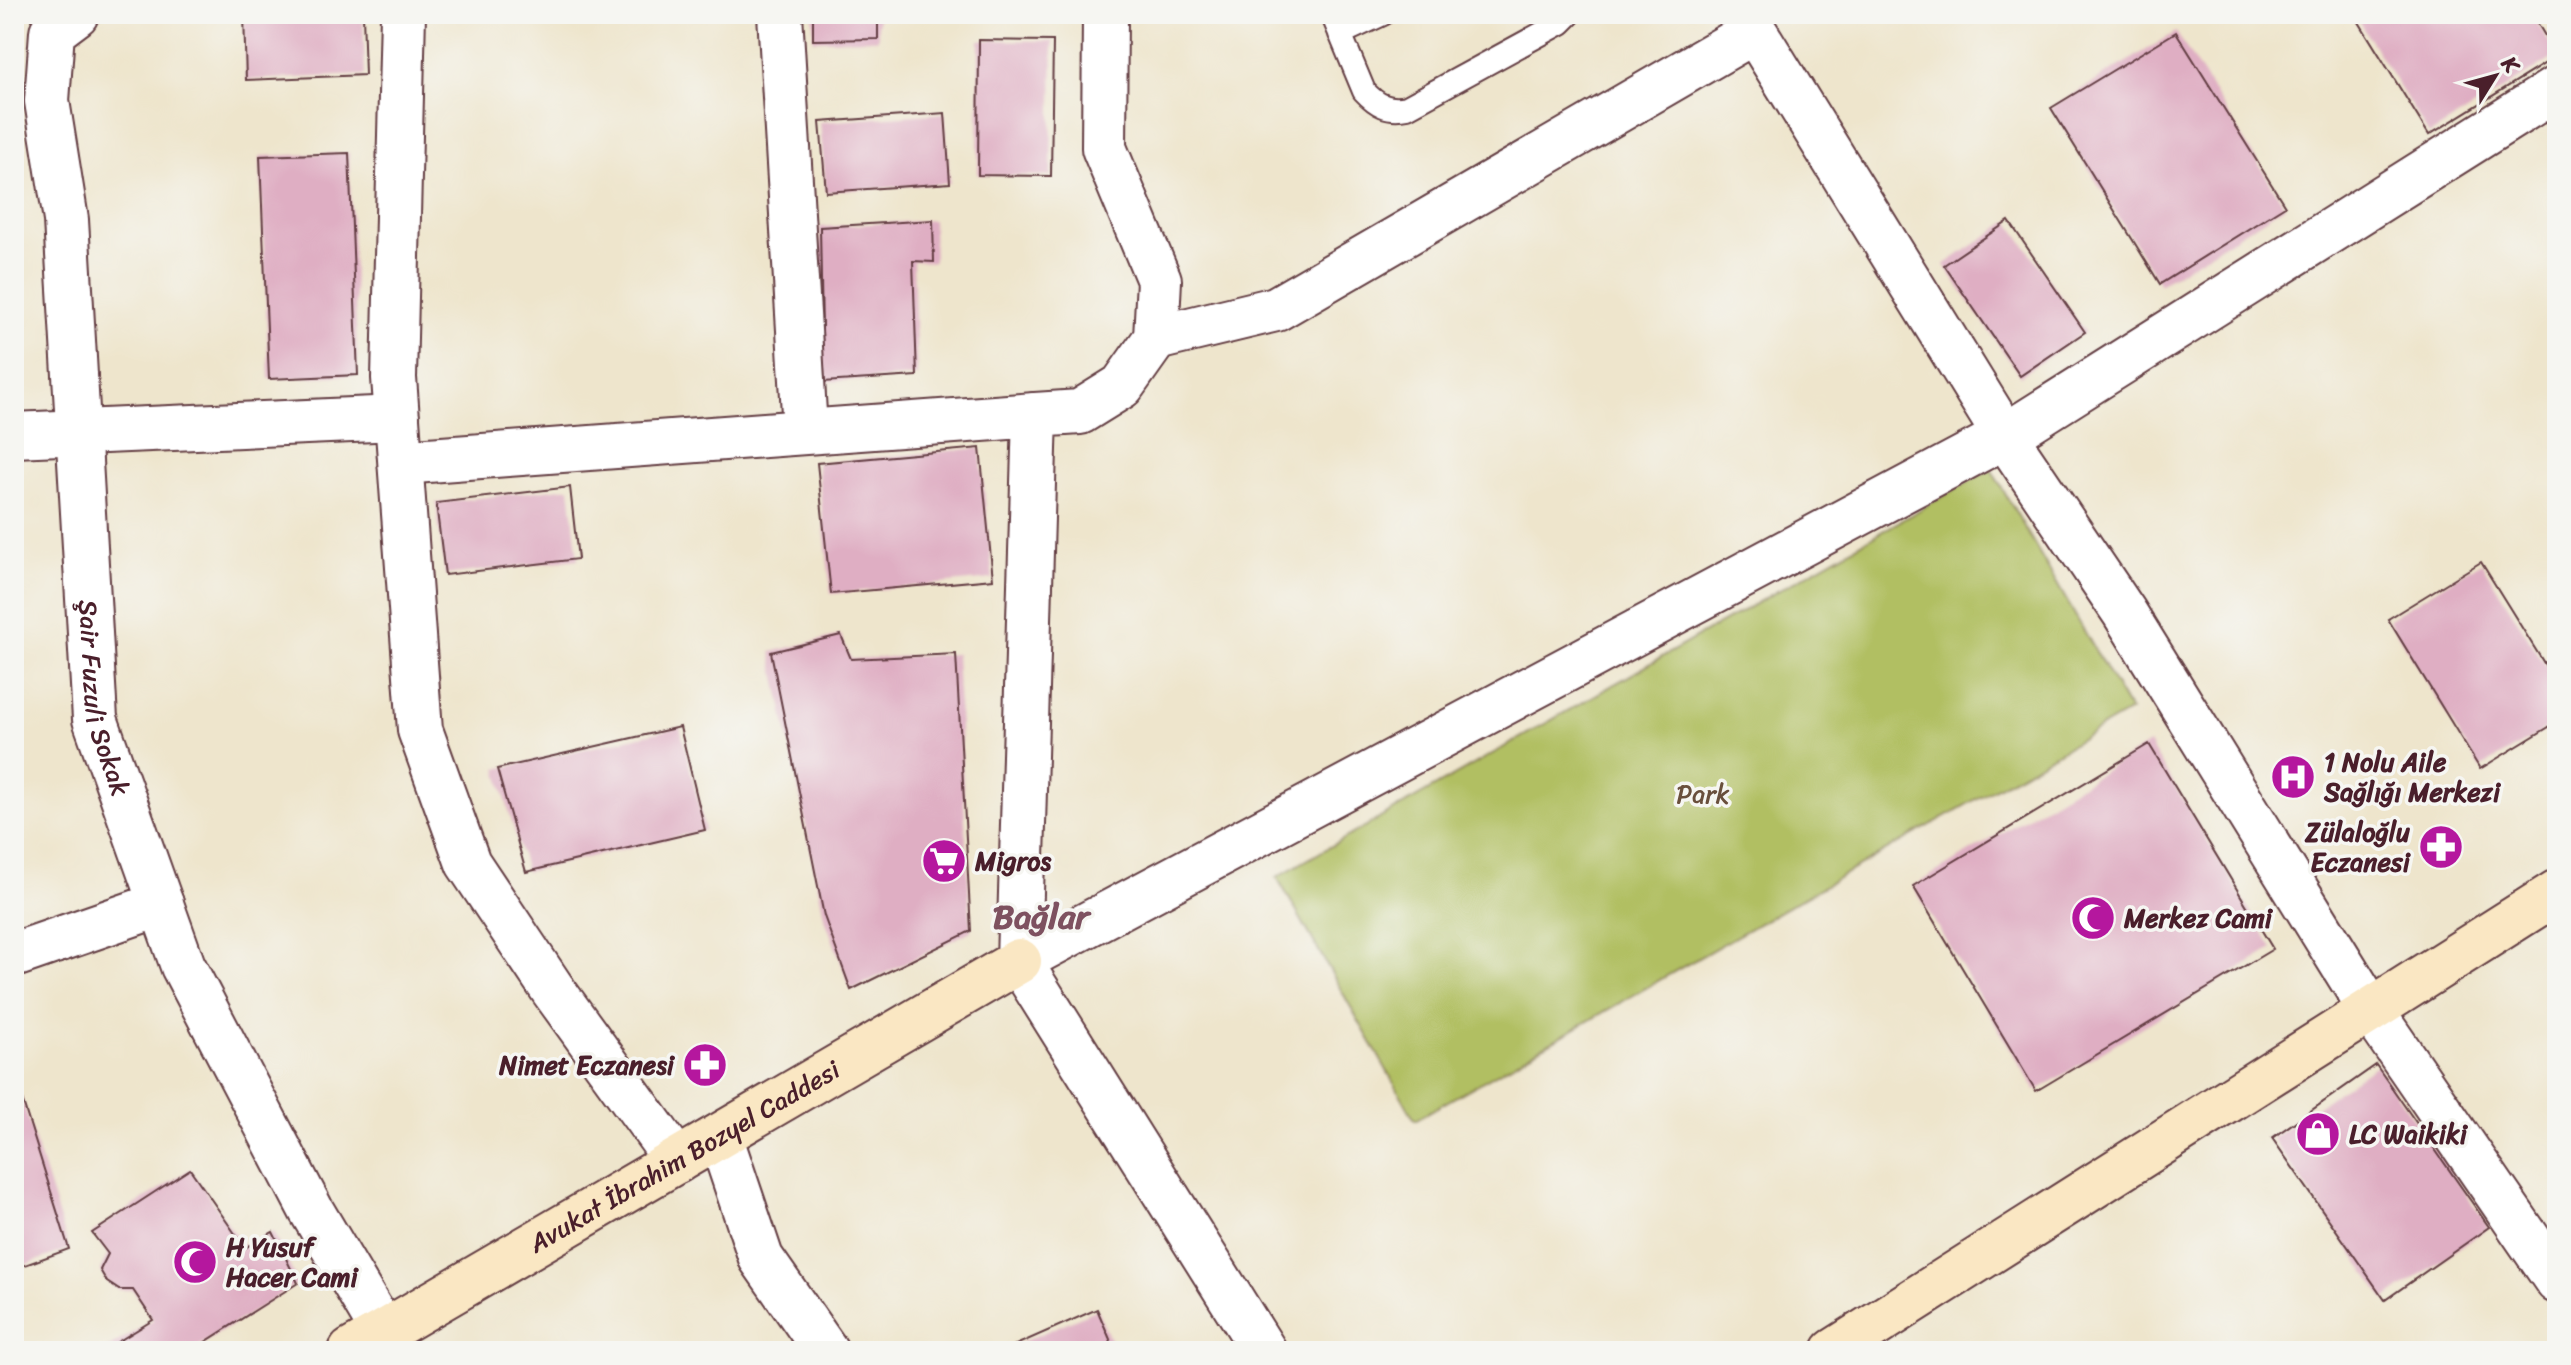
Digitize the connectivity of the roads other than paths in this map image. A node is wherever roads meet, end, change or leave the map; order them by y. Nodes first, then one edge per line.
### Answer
1 (76, 14) edge
2 (403, 14) edge
3 (780, 14) edge
4 (1105, 14) edge
5 (1383, 14) edge
6 (1570, 14) edge
7 (1749, 23) edge
8 (1336, 24) edge
9 (2557, 88) edge
10 (1156, 338) junction
11 (1035, 415) junction
12 (397, 418) junction
13 (805, 430) junction
14 (79, 433) junction
15 (14, 435) edge
16 (2005, 436) junction
17 (401, 462) junction
18 (2557, 892) edge
19 (161, 904) junction
20 (14, 955) edge
21 (1019, 961) junction
22 (2370, 1009) junction
23 (720, 1136) junction
24 (677, 1161) junction
25 (2557, 1281) edge
26 (377, 1345) edge
27 (826, 1351) edge
28 (1264, 1351) edge
29 (1834, 1351) edge

1 - 14 street, Şair Fuzuli Sokak
2 - 12 street
3 - 13 street
4 - 10 street
5 - 8 lane
6 - 8 lane
7 - 10 street
7 - 16 street
9 - 16 street
10 - 11 street
11 - 13 street
11 - 21 street
12 - 14 street
12 - 17 street
13 - 17 street
14 - 15 street
14 - 19 street, Şair Fuzuli Sokak
16 - 21 street
16 - 22 street
17 - 24 street
18 - 22 street
19 - 20 street
19 - 26 street, Şair Fuzuli Sokak
21 - 23 street, Avukat İbrahim Bozyel Caddesi
21 - 28 street
22 - 25 street
22 - 29 street
23 - 24 street, Avukat İbrahim Bozyel Caddesi
23 - 27 street
24 - 26 street, Avukat İbrahim Bozyel Caddesi

